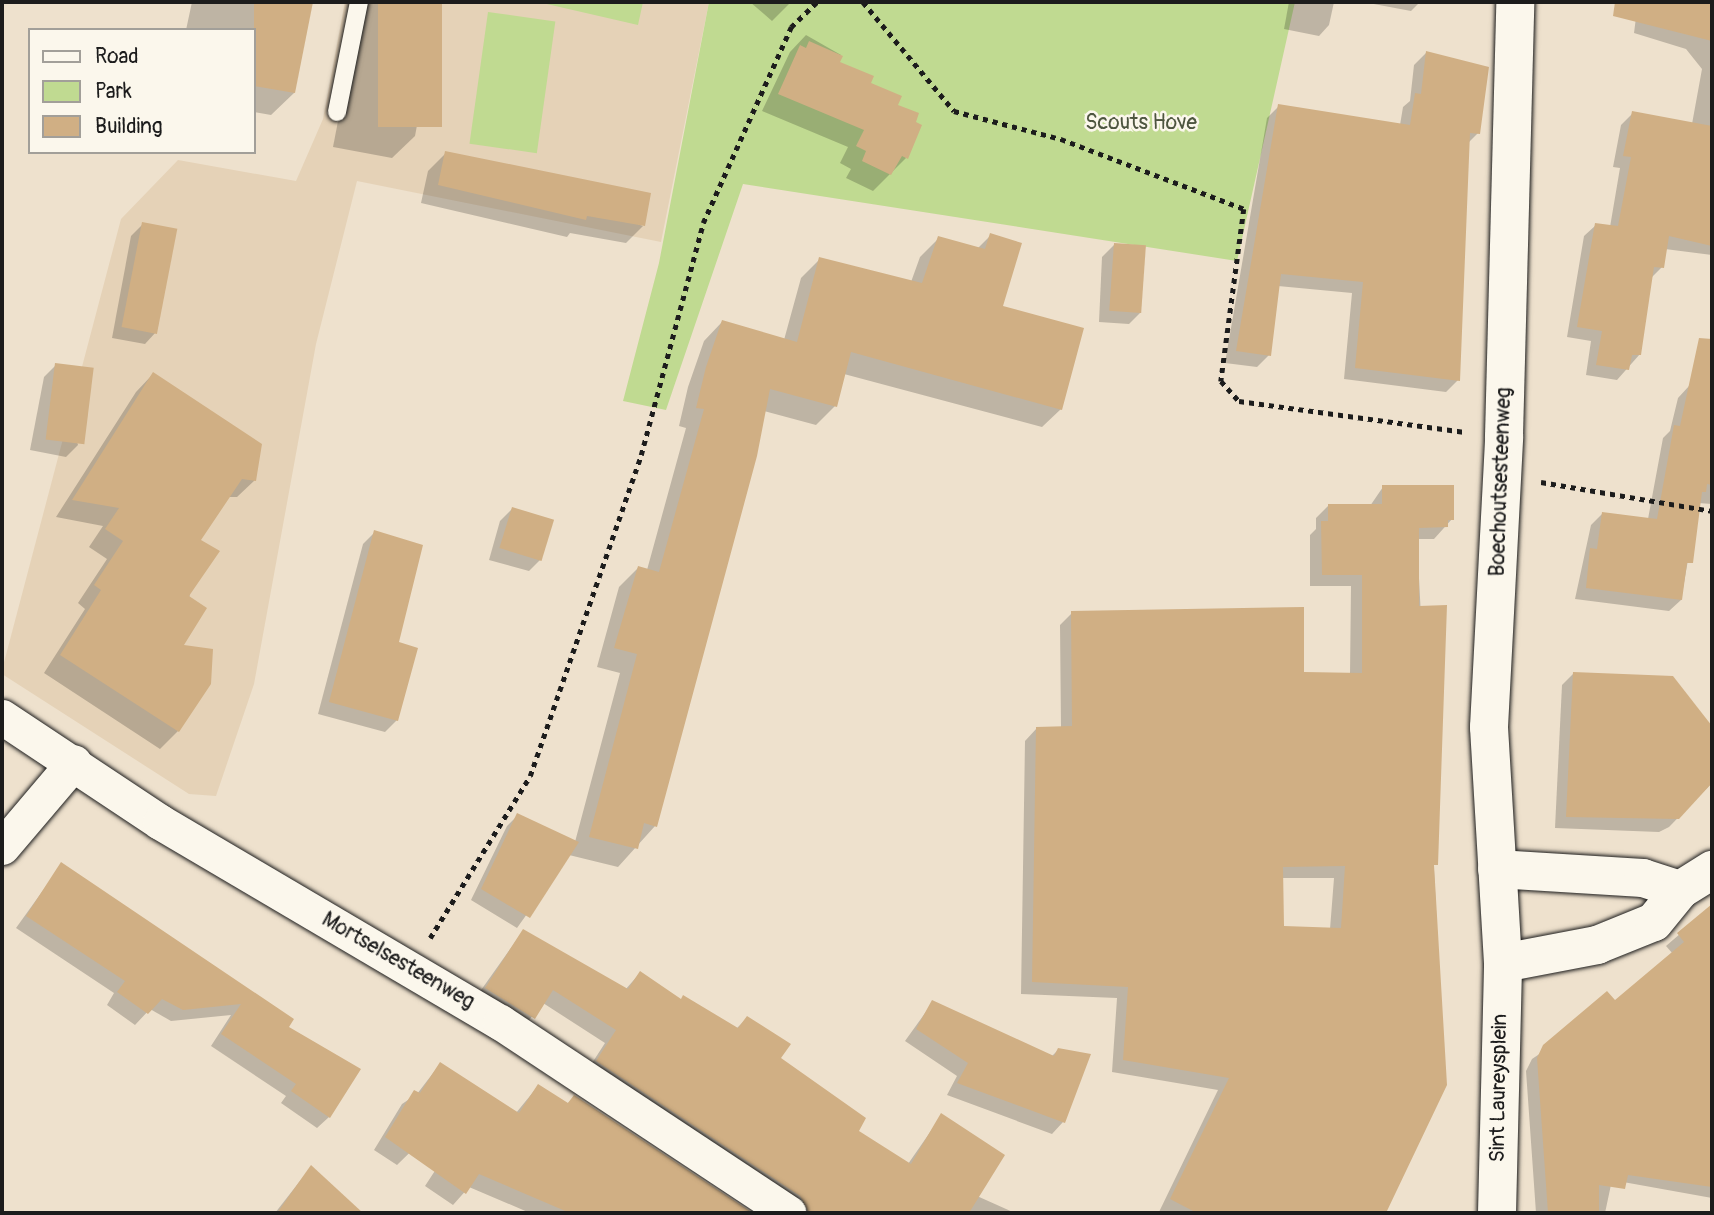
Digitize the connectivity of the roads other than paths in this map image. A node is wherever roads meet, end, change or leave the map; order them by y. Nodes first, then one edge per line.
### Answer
1 (359, 2) edge
2 (1516, 2) edge
3 (337, 113) dead end
4 (2, 717) edge
5 (74, 762) junction
6 (2, 847) edge
7 (1497, 869) junction
8 (1712, 870) edge
9 (1680, 890) junction
10 (1503, 962) junction
11 (789, 1213) edge
12 (1497, 1213) edge

1 - 3 lane
2 - 7 street, Boechoutsesteenweg
4 - 5 street, Mortselsesteenweg
5 - 6 street
5 - 11 street, Mortselsesteenweg
7 - 9 street
7 - 10 street, Boechoutsesteenweg
8 - 9 street
9 - 10 street
10 - 12 street, Sint Laureysplein

